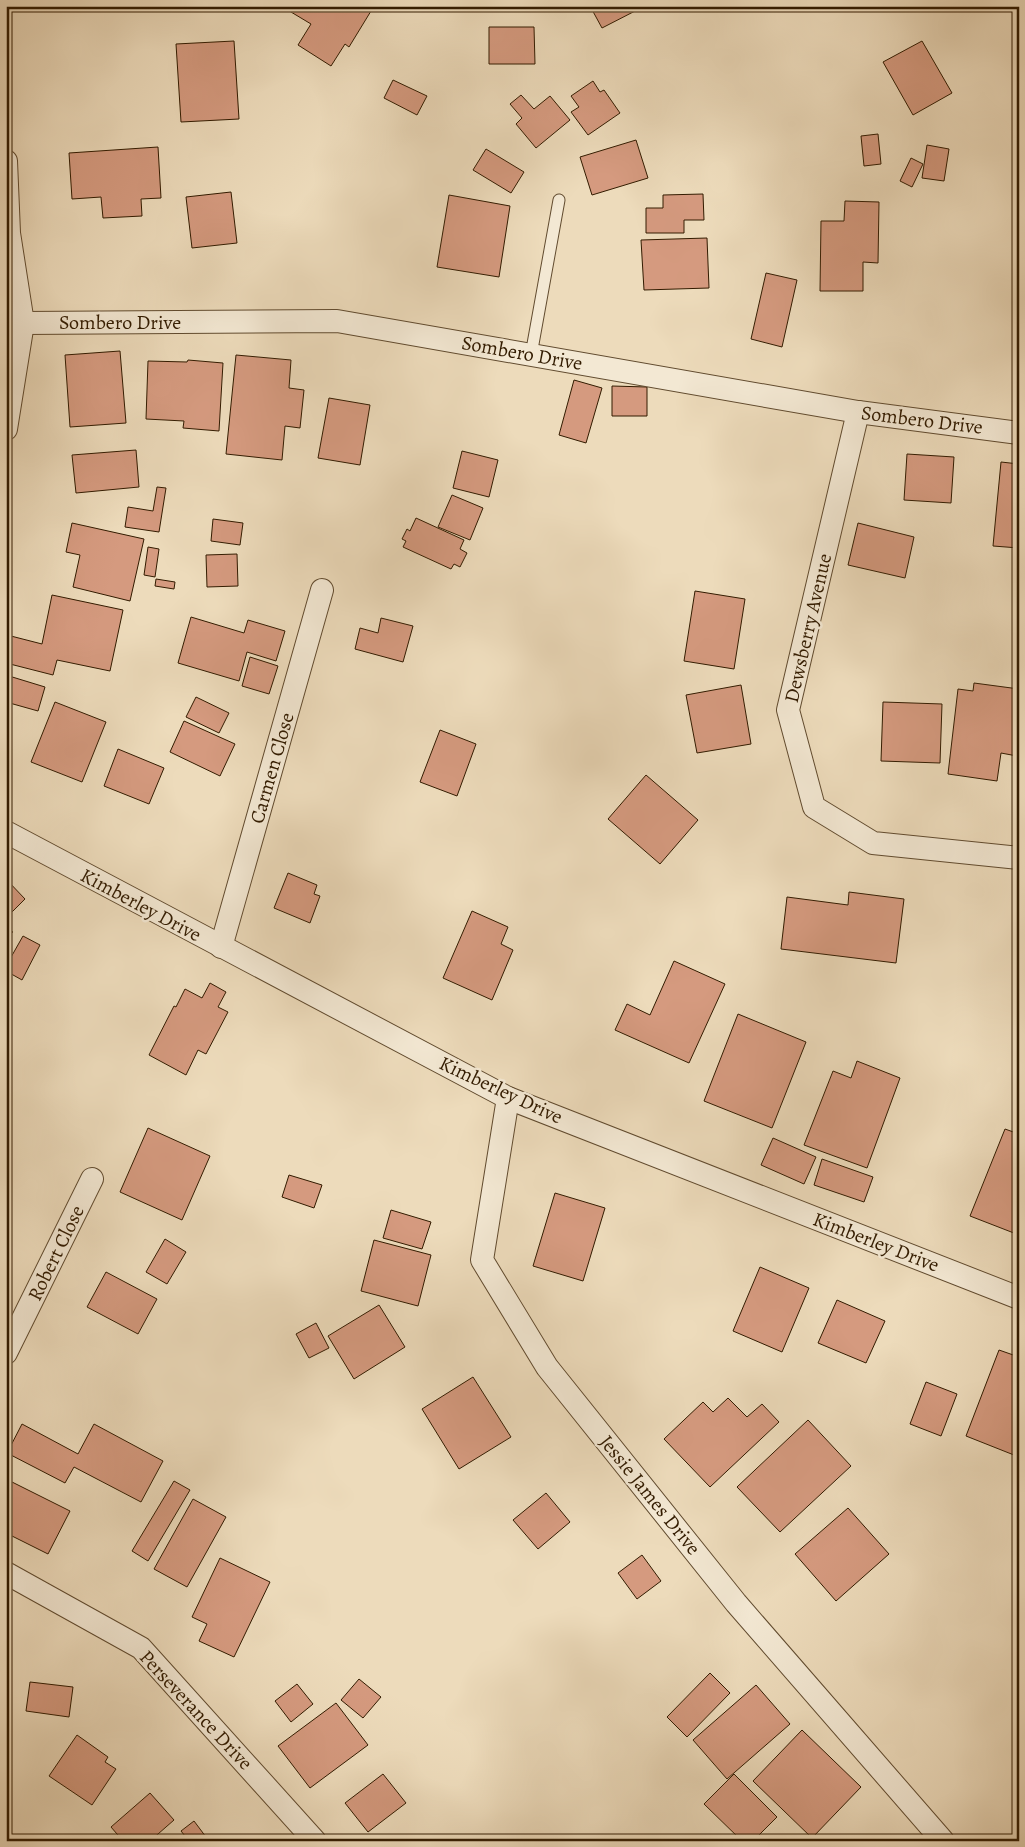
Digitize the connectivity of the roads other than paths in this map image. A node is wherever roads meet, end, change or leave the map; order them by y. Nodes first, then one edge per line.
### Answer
1 (6, 161) edge
2 (558, 200) dead end
3 (7, 233) edge
4 (23, 323) junction
5 (530, 355) junction
6 (858, 412) junction
7 (6, 430) edge
8 (1019, 433) edge
9 (322, 590) dead end
10 (6, 832) edge
11 (1019, 858) edge
12 (221, 947) junction
13 (508, 1098) junction
14 (92, 1179) dead end
15 (1019, 1298) edge
16 (6, 1354) edge
17 (6, 1573) edge
18 (315, 1841) edge
19 (943, 1841) edge

1 - 3 street
2 - 5 lane
3 - 4 street
4 - 5 street, Sombero Drive
4 - 7 street
5 - 6 street, Sombero Drive
6 - 8 street, Sombero Drive
6 - 11 street, Dewsberry Avenue
9 - 12 street, Carmen Close
10 - 12 street, Kimberley Drive
12 - 13 street, Kimberley Drive
13 - 15 street, Kimberley Drive
13 - 19 street, Jessie James Drive
14 - 16 street, Robert Close
17 - 18 street, Perseverance Drive

